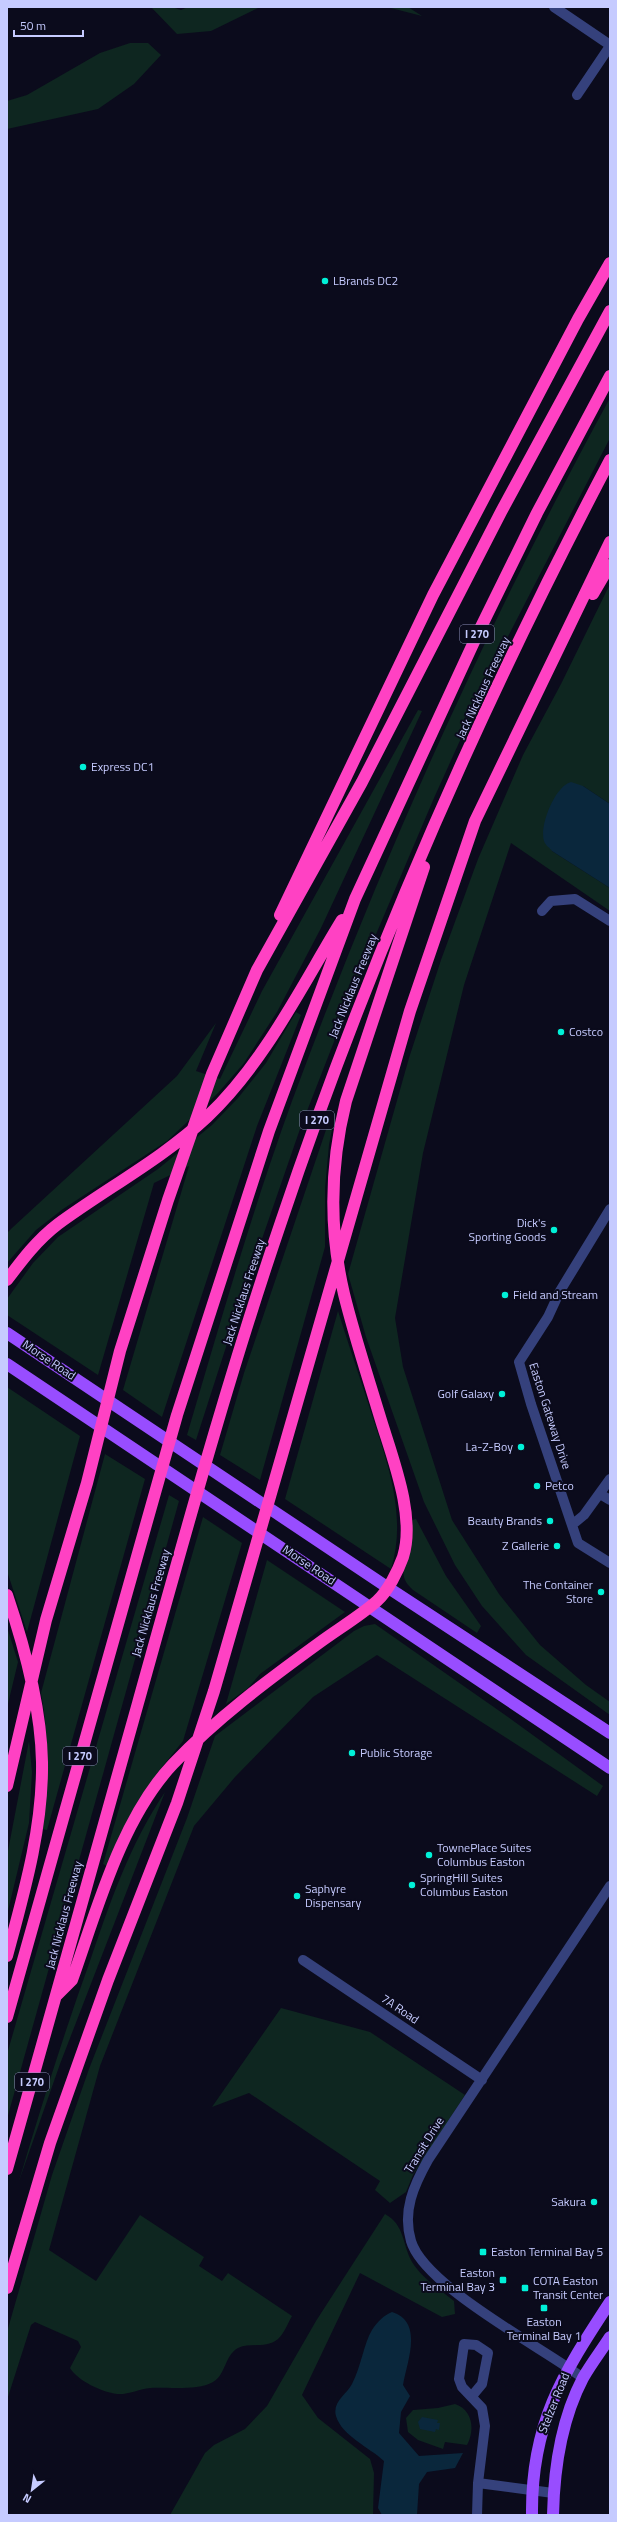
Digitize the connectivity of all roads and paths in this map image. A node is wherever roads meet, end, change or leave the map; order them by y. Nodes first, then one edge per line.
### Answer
1 (554, 7) edge
2 (568, 11) edge
3 (610, 45) edge
4 (578, 95) dead end
5 (610, 263) edge
6 (610, 311) edge
7 (610, 376) edge
8 (610, 460) edge
9 (610, 542) edge
10 (610, 565) edge
11 (552, 662) junction
12 (442, 809) junction
13 (355, 899) junction
14 (542, 911) dead end
15 (610, 921) edge
16 (257, 970) junction
17 (610, 1209) edge
18 (7, 1280) edge
19 (7, 1333) edge
20 (7, 1364) edge
21 (610, 1479) edge
22 (600, 1494) junction
23 (610, 1500) edge
24 (573, 1524) junction
25 (610, 1562) edge
26 (387, 1587) junction
27 (7, 1595) edge
28 (370, 1606) junction
29 (610, 1733) edge
30 (610, 1768) edge
31 (7, 1786) edge
32 (610, 1886) edge
33 (7, 1956) edge
34 (303, 1960) dead end
35 (56, 1995) junction
36 (7, 2017) edge
37 (482, 2080) junction
38 (7, 2169) edge
39 (7, 2288) edge
40 (610, 2302) edge
41 (610, 2337) edge
42 (568, 2367) junction
43 (583, 2378) junction
44 (472, 2396) junction
45 (478, 2483) junction
46 (532, 2491) junction
47 (554, 2493) junction
48 (477, 2515) edge
49 (532, 2515) edge
50 (553, 2515) edge

1 - 2 street
2 - 3 street
3 - 4 street
5 - 16 highway
6 - 16 highway
7 - 13 highway, I 270
8 - 12 highway, Jack Nicklaus Freeway / I 270
9 - 11 highway
10 - 11 highway
11 - 39 highway
12 - 26 highway
12 - 35 highway, Jack Nicklaus Freeway / I 270
13 - 18 highway
13 - 36 highway, I 270
14 - 15 street
16 - 31 highway
17 - 24 street, Easton Gateway Drive
19 - 26 main road, Morse Road
20 - 28 main road, Morse Road
21 - 22 street
22 - 23 street
22 - 24 street
24 - 25 street, Easton Gateway Drive
26 - 28 highway
26 - 29 main road, Morse Road
27 - 33 highway
28 - 30 main road, Morse Road
28 - 35 highway
32 - 37 street, Transit Drive
34 - 37 street, 7A Road
35 - 38 highway, Jack Nicklaus Freeway / I 270
37 - 42 street, Transit Drive
40 - 42 main road, Stelzer Road
41 - 43 main road, Stelzer Road
42 - 43 street, Transit Drive
42 - 46 main road, Stelzer Road
43 - 47 main road, Stelzer Road
44 - 44 street
44 - 45 street
45 - 46 street
45 - 48 street
46 - 47 street
46 - 49 main road, Stelzer Road
47 - 50 main road, Stelzer Road

